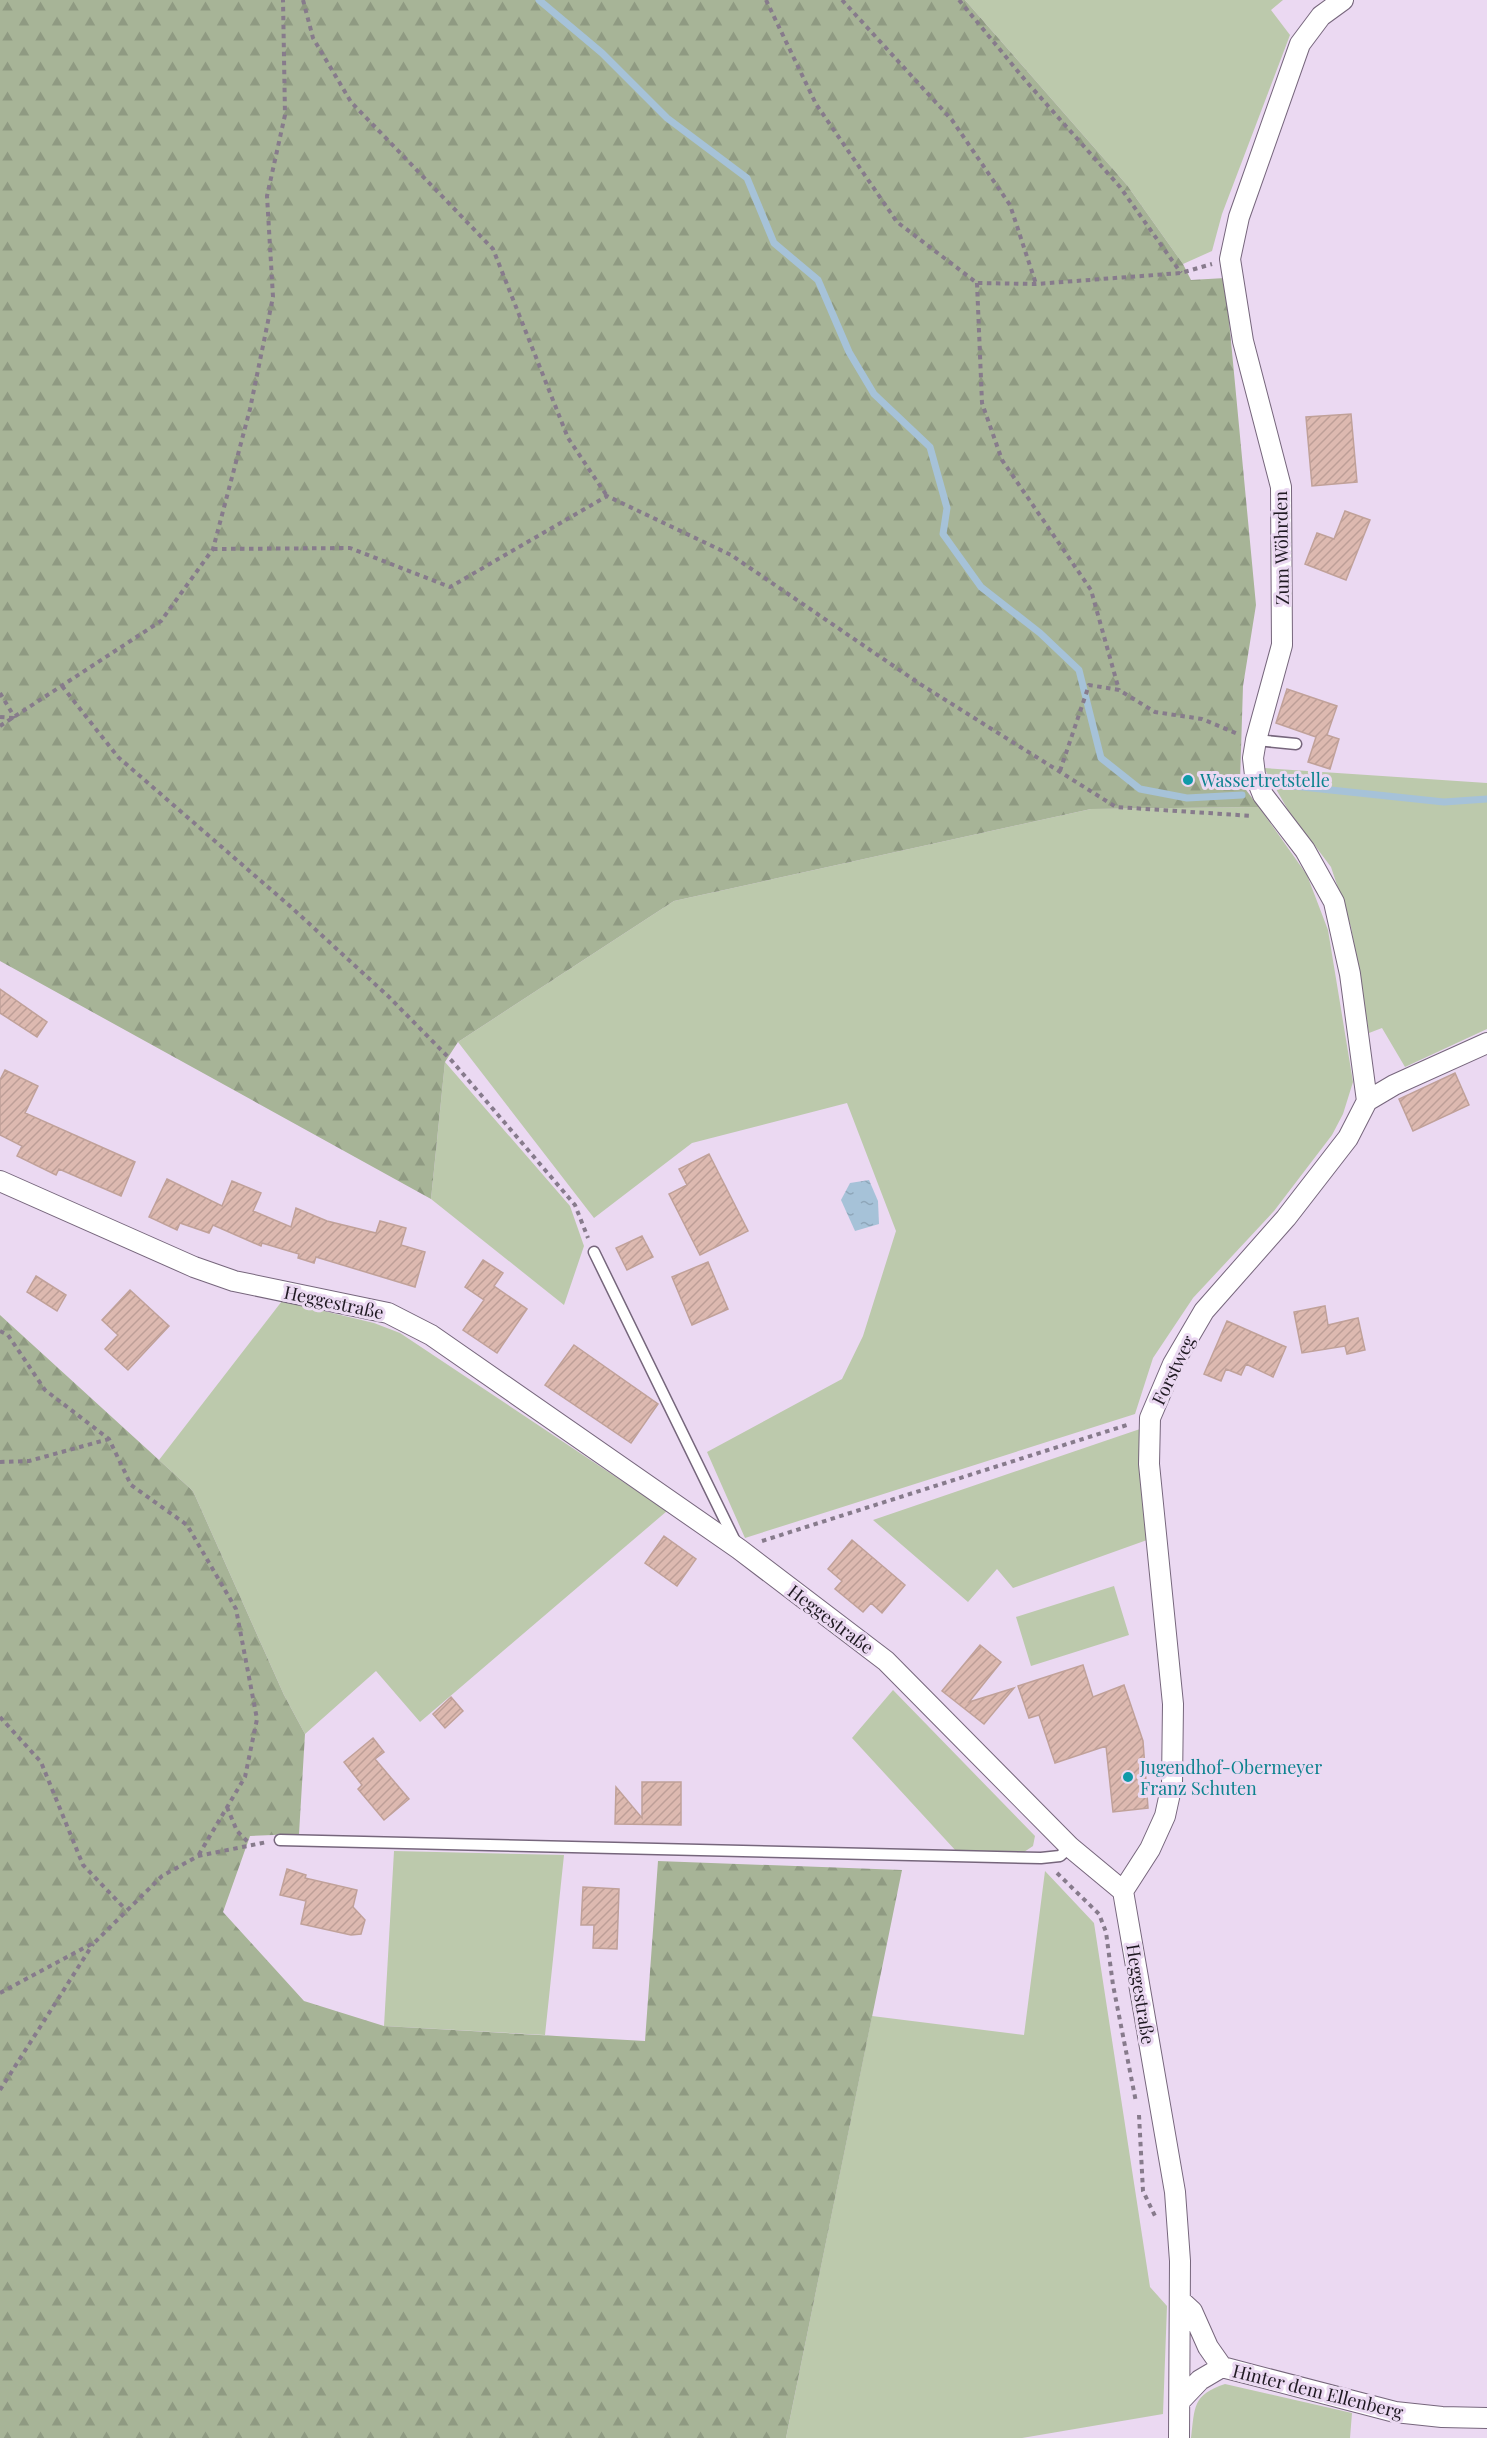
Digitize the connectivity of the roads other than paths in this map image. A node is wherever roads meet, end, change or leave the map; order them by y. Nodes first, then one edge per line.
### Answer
1 (1343, 0) edge
2 (1256, 740) junction
3 (1296, 744) dead end
4 (1487, 1043) edge
5 (1367, 1101) junction
6 (0, 1181) edge
7 (594, 1252) road end
8 (739, 1549) junction
9 (280, 1840) road end
10 (1070, 1847) junction
11 (1123, 1891) junction
12 (1180, 2300) junction
13 (1222, 2367) junction
14 (1180, 2401) junction
15 (1487, 2418) edge
16 (1179, 2438) edge

1 - 2 street, Zum Wöhrden
2 - 3 lane
2 - 5 street, Zum Wöhrden
4 - 5 street
5 - 11 street, Forstweg
6 - 8 street, Heggestraße
7 - 8 lane
8 - 10 street, Heggestraße
9 - 10 lane
10 - 11 street, Heggestraße
11 - 12 street, Heggestraße
12 - 13 street, Hinter dem Ellenberg
12 - 14 street, Heggestraße
13 - 14 street, Hinter dem Ellenberg
13 - 15 street, Hinter dem Ellenberg
14 - 16 street, Heggestraße

